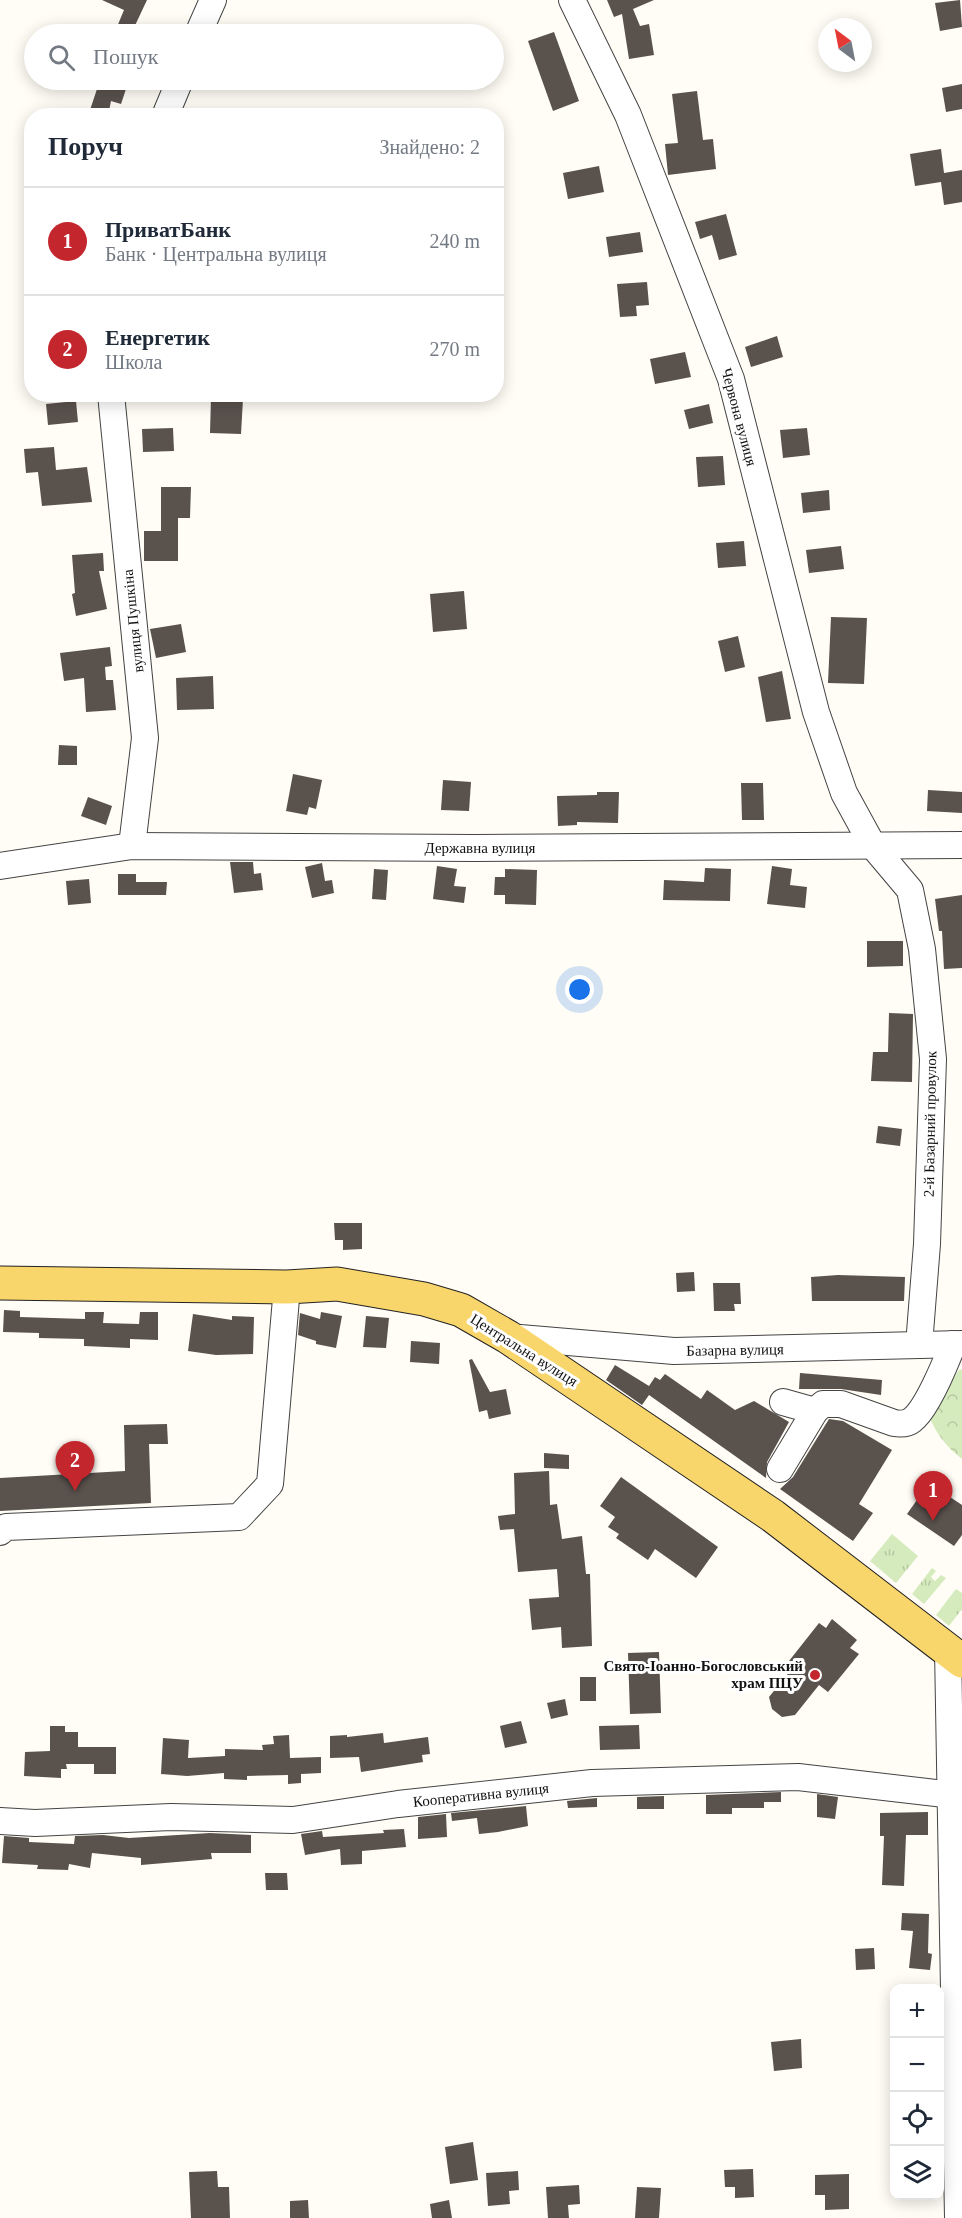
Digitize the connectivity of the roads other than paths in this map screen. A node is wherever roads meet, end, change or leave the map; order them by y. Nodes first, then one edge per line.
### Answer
1 (213, 0) edge
2 (572, 0) edge
3 (202, 24) edge
4 (176, 90) edge
5 (168, 108) edge
6 (112, 402) edge
7 (962, 845) edge
8 (132, 846) junction
9 (873, 846) junction
10 (0, 866) edge
11 (0, 1283) edge
12 (287, 1287) junction
13 (508, 1337) junction
14 (957, 1344) edge
15 (920, 1345) junction
16 (783, 1402) dead end
17 (815, 1411) junction
18 (780, 1469) dead end
19 (0, 1532) edge
20 (955, 1655) edge
21 (956, 1796) edge
22 (0, 1821) edge
23 (958, 2218) edge

1 - 3 street
2 - 9 street, Червона вулиця
4 - 5 street
6 - 8 street, вулиця Пушкіна
7 - 9 street, Державна вулиця
8 - 9 street, Державна вулиця
8 - 10 street, Державна вулиця
9 - 15 street, 2-й Базарний провулок
11 - 12 main road, Центральна вулиця
12 - 13 main road, Центральна вулиця
12 - 19 street
13 - 15 street, Базарна вулиця
13 - 20 main road, Центральна вулиця
14 - 15 street, Базарна вулиця
14 - 17 street
16 - 17 street
17 - 18 street
20 - 21 street
21 - 22 street, Кооперативна вулиця
21 - 23 street

